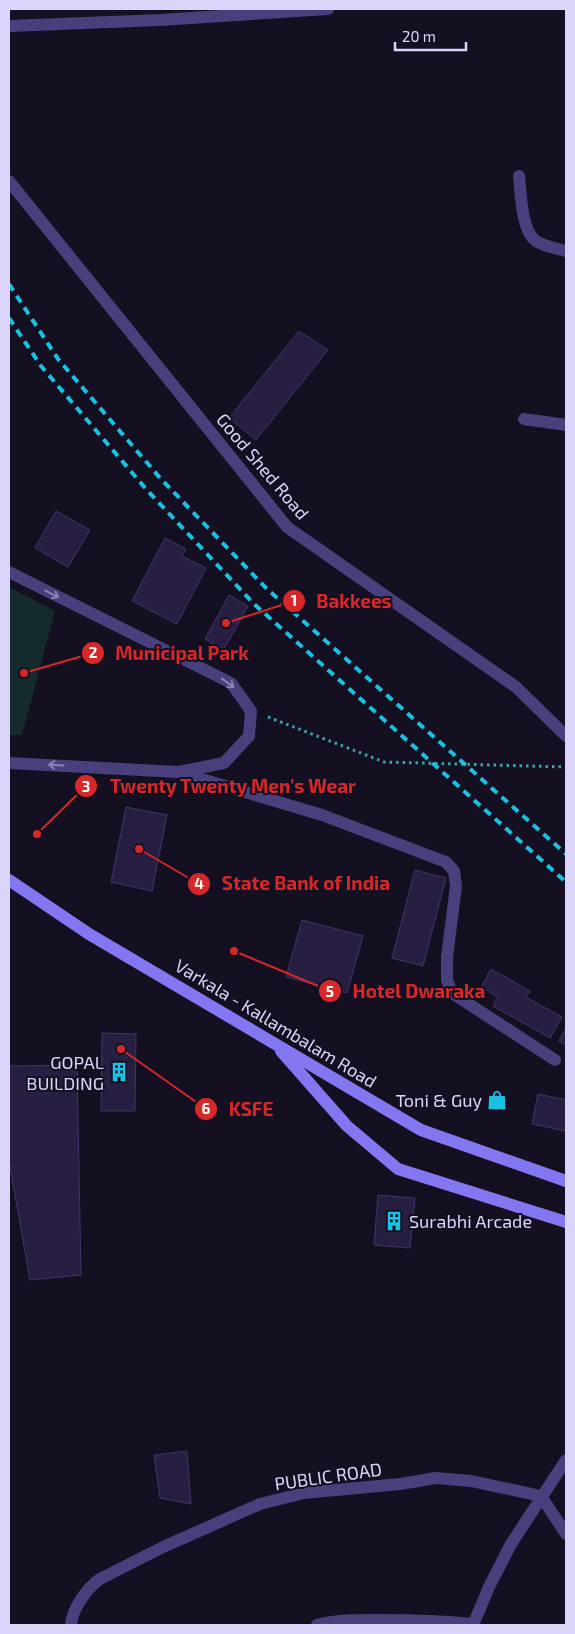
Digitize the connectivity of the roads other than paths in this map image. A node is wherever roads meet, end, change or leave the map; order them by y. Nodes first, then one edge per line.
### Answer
1 (328, 9) edge
2 (9, 26) edge
3 (519, 176) dead end
4 (9, 181) edge
5 (566, 251) edge
6 (524, 419) dead end
7 (566, 425) edge
8 (9, 572) edge
9 (566, 736) edge
10 (9, 763) edge
11 (178, 772) junction
12 (9, 880) edge
13 (273, 1042) junction
14 (555, 1060) dead end
15 (566, 1181) edge
16 (566, 1222) edge
17 (566, 1460) edge
18 (541, 1496) junction
19 (566, 1534) edge
20 (473, 1624) edge
21 (71, 1625) edge
22 (317, 1625) edge

1 - 2 street
3 - 5 street
4 - 9 street, Good Shed Road
6 - 7 street
8 -> 11 street
11 -> 10 street
11 - 14 street
12 - 13 main road, Varkala - Kallambalam Road
13 - 15 main road, Varkala - Kallambalam Road
13 - 16 main road
17 - 18 street
18 - 19 street
18 - 20 street
18 - 21 street, PUBLIC ROAD
20 - 22 street

